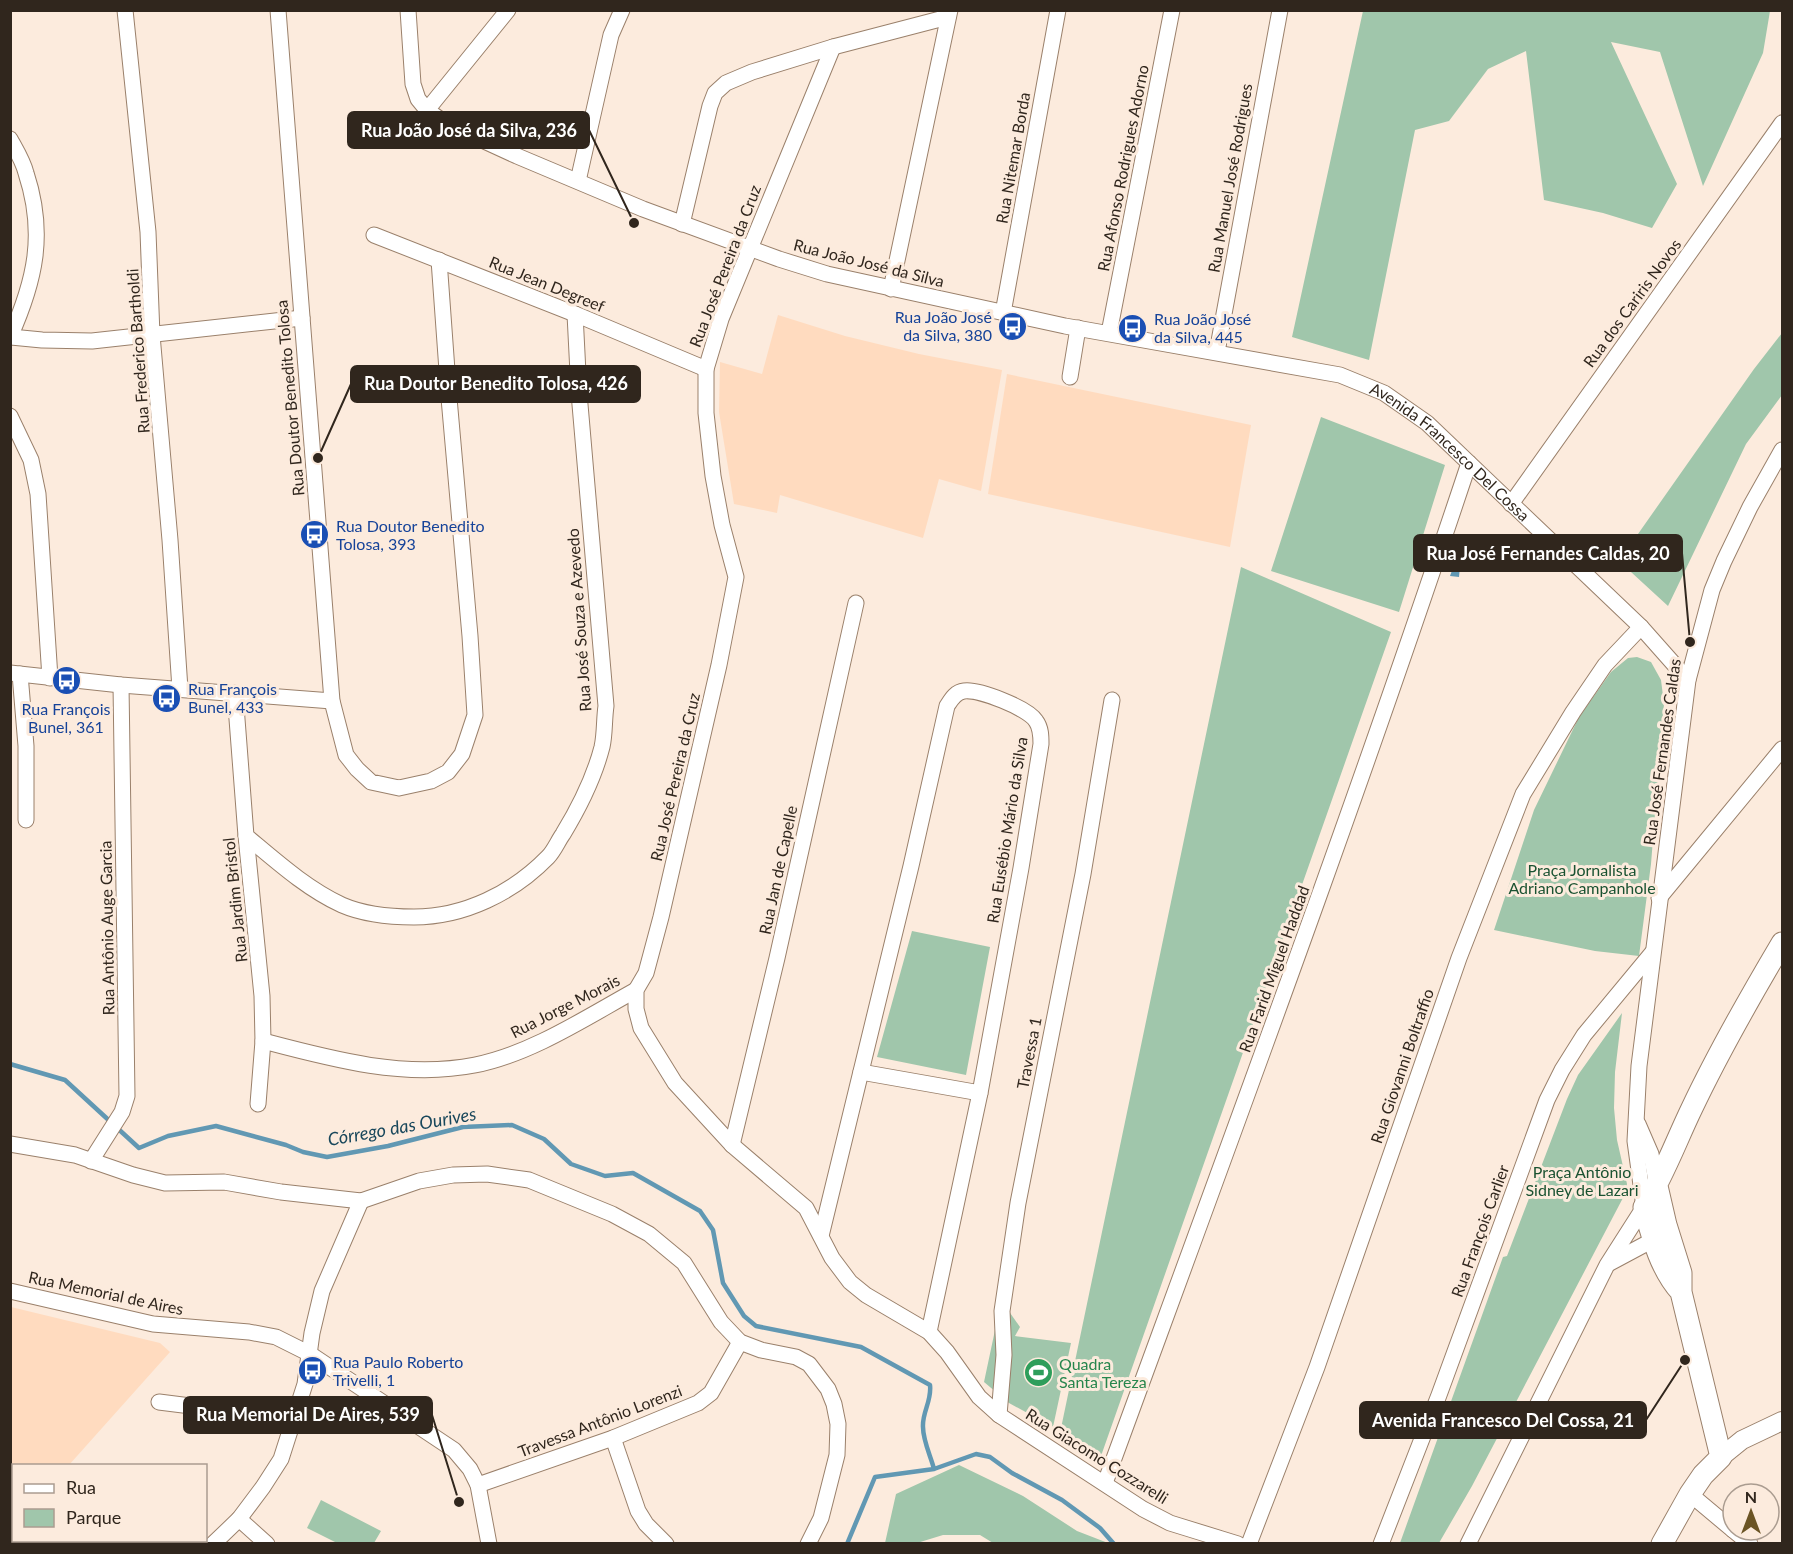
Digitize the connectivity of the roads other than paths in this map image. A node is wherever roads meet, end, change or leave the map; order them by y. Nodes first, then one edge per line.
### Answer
1 (125, 10) edge
2 (278, 10) edge
3 (408, 10) edge
4 (508, 10) edge
5 (622, 10) edge
6 (1058, 10) edge
7 (1172, 10) edge
8 (1280, 10) edge
9 (949, 14) edge
10 (833, 47) junction
11 (427, 110) junction
12 (1782, 123) edge
13 (10, 139) edge
14 (578, 182) junction
15 (682, 224) junction
16 (374, 235) dead end
17 (750, 249) junction
18 (439, 260) junction
19 (891, 289) junction
20 (1003, 313) junction
21 (575, 314) junction
22 (302, 318) junction
23 (1078, 328) junction
24 (1109, 333) junction
25 (152, 335) junction
26 (11, 337) edge
27 (1216, 352) junction
28 (706, 369) junction
29 (1070, 376) dead end
30 (10, 416) edge
31 (1782, 450) edge
32 (1469, 463) junction
33 (1510, 504) junction
34 (856, 603) dead end
35 (1641, 627) junction
36 (15, 674) edge
37 (50, 678) junction
38 (1688, 680) junction
39 (121, 684) junction
40 (180, 689) junction
41 (235, 693) junction
42 (1112, 700) dead end
43 (332, 701) junction
44 (1782, 749) edge
45 (26, 820) dead end
46 (246, 836) junction
47 (1659, 898) junction
48 (1782, 943) edge
49 (1653, 953) junction
50 (636, 990) junction
51 (263, 1041) junction
52 (861, 1072) junction
53 (980, 1093) junction
54 (258, 1104) dead end
55 (1635, 1119) junction
56 (10, 1144) edge
57 (732, 1145) junction
58 (91, 1161) junction
59 (1657, 1186) junction
60 (362, 1201) junction
61 (1644, 1206) junction
62 (1660, 1232) junction
63 (821, 1236) junction
64 (1607, 1265) junction
65 (10, 1291) edge
66 (929, 1332) junction
67 (740, 1342) junction
68 (310, 1354) junction
69 (159, 1402) dead end
70 (999, 1415) junction
71 (294, 1419) junction
72 (1782, 1421) edge
73 (613, 1438) junction
74 (1721, 1457) junction
75 (1105, 1483) junction
76 (478, 1485) junction
77 (1690, 1494) junction
78 (239, 1519) junction
79 (1721, 1520) edge
80 (213, 1544) edge
81 (267, 1544) edge
82 (489, 1544) edge
83 (666, 1544) edge
84 (808, 1544) edge
85 (1238, 1544) edge
86 (1249, 1544) edge
87 (1381, 1544) edge
88 (1468, 1544) edge
89 (1662, 1544) edge

1 - 25 street, Rua Frederico Bartholdi
2 - 22 street, Rua Doutor Benedito Tolosa
3 - 11 street, Rua João José da Silva
4 - 11 street
5 - 14 street
6 - 20 street, Rua Nitemar Borda
7 - 24 street, Rua Afonso Rodrigues Adorno
8 - 27 street, Rua Manuel José Rodrigues
9 - 10 street
9 - 19 street
10 - 15 street
10 - 17 street, Rua José Pereira da Cruz
11 - 14 street, Rua João José da Silva
12 - 33 street, Rua dos Cariris Novos
13 - 26 street
14 - 15 street, Rua João José da Silva
15 - 17 street, Rua João José da Silva
16 - 18 street, Rua Jean Degreef
17 - 19 street, Rua João José da Silva
17 - 28 street, Rua José Pereira da Cruz
18 - 21 street, Rua Jean Degreef
18 - 43 street, Rua Doutor Benedito Tolosa
19 - 20 street, Rua João José da Silva
20 - 23 street, Rua João José da Silva
21 - 28 street, Rua Jean Degreef
21 - 46 street, Rua José Souza e Azevedo
22 - 25 street
22 - 43 street, Rua Doutor Benedito Tolosa
23 - 24 street, Rua João José da Silva
23 - 29 street
24 - 27 street, Rua João José da Silva
25 - 26 street
25 - 40 street, Rua Frederico Bartholdi
27 - 32 street, Avenida Francesco Del Cossa
28 - 50 street, Rua José Pereira da Cruz
30 - 37 street
31 - 38 street, Rua José Fernandes Caldas
32 - 33 street, Avenida Francesco Del Cossa
32 - 75 street, Rua Farid Miguel Haddad
33 - 35 street, Avenida Francesco Del Cossa
34 - 57 street, Rua Jan de Capelle
35 - 38 street, Avenida Francesco Del Cossa
35 - 86 street, Rua Giovanni Boltraffio
36 - 37 street
36 - 45 street
37 - 39 street
38 - 47 street, Rua José Fernandes Caldas
39 - 40 street
39 - 58 street, Rua Antônio Auge Garcia
40 - 41 street
41 - 43 street
41 - 46 street, Rua Jardim Bristol
42 - 70 street, Travessa 1
44 - 47 street
46 - 51 street, Rua Jardim Bristol
47 - 49 street
48 - 59 main road
49 - 55 street
49 - 87 street, Rua François Carlier
50 - 51 street, Rua Jorge Morais
50 - 57 street
51 - 54 street, Rua Jardim Bristol
52 - 53 street
52 - 53 street, Rua Eusébio Mário da Silva
52 - 63 street, Rua Eusébio Mário da Silva
53 - 66 street, Rua Eusébio Mário da Silva
55 - 59 street
55 - 61 street
56 - 58 street
57 - 63 street
58 - 60 street
59 - 61 main road
59 - 62 main road
60 - 67 street
60 - 68 street
61 - 62 main road
61 - 64 street
62 - 64 street
62 - 74 main road
63 - 66 street
64 - 88 street
65 - 68 street, Rua Memorial de Aires
66 - 70 street, Rua Giacomo Cozzarelli
67 - 73 street, Travessa Antônio Lorenzi
67 - 84 street
68 - 71 street
68 - 76 street, Rua Memorial de Aires
69 - 71 street
70 - 75 street, Rua Giacomo Cozzarelli
71 - 78 street
72 - 74 street
73 - 76 street, Travessa Antônio Lorenzi
73 - 83 street
74 - 77 main road
75 - 85 street, Rua Giacomo Cozzarelli
76 - 82 street, Rua Memorial de Aires
77 - 79 street
77 - 89 main road
78 - 80 street
78 - 81 street

